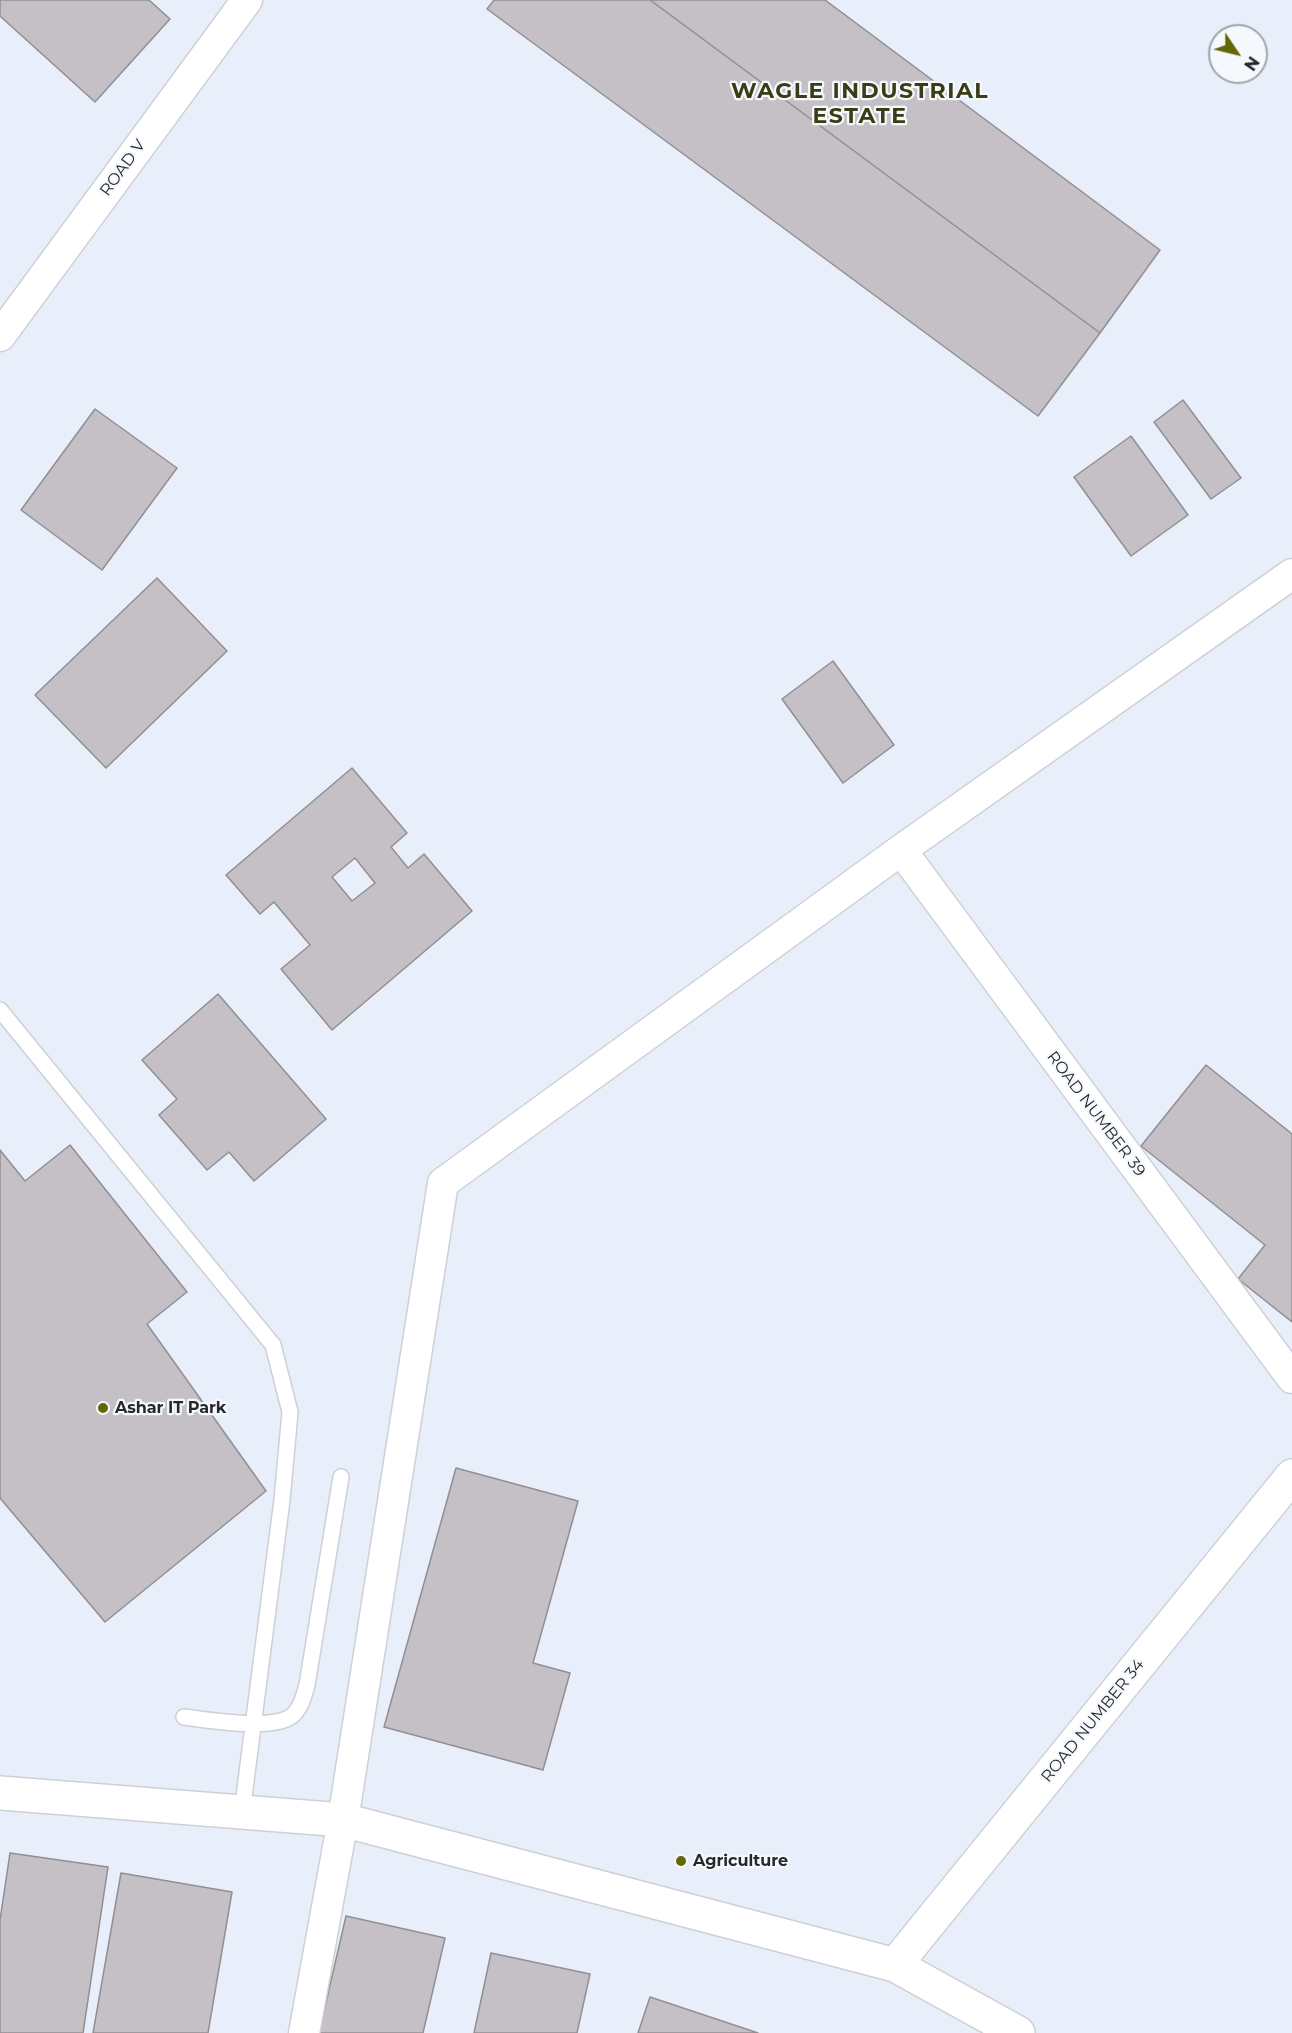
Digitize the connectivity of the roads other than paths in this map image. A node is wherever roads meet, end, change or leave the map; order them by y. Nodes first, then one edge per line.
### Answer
1 (247, 0) edge
2 (0, 336) edge
3 (1292, 574) edge
4 (901, 850) junction
5 (0, 1010) edge
6 (1292, 1378) edge
7 (1292, 1476) edge
8 (341, 1477) dead end
9 (184, 1717) dead end
10 (253, 1725) junction
11 (0, 1793) edge
12 (242, 1812) junction
13 (343, 1820) junction
14 (895, 1965) junction
15 (304, 2033) edge
16 (1018, 2033) edge

1 - 2 street, ROAD V
3 - 4 street
4 - 6 street, ROAD NUMBER 39
4 - 13 street
5 - 10 lane
7 - 14 street, ROAD NUMBER 34
8 - 10 lane
9 - 10 lane
10 - 12 lane
11 - 12 street
12 - 13 street
13 - 14 street
13 - 15 street
14 - 16 street

